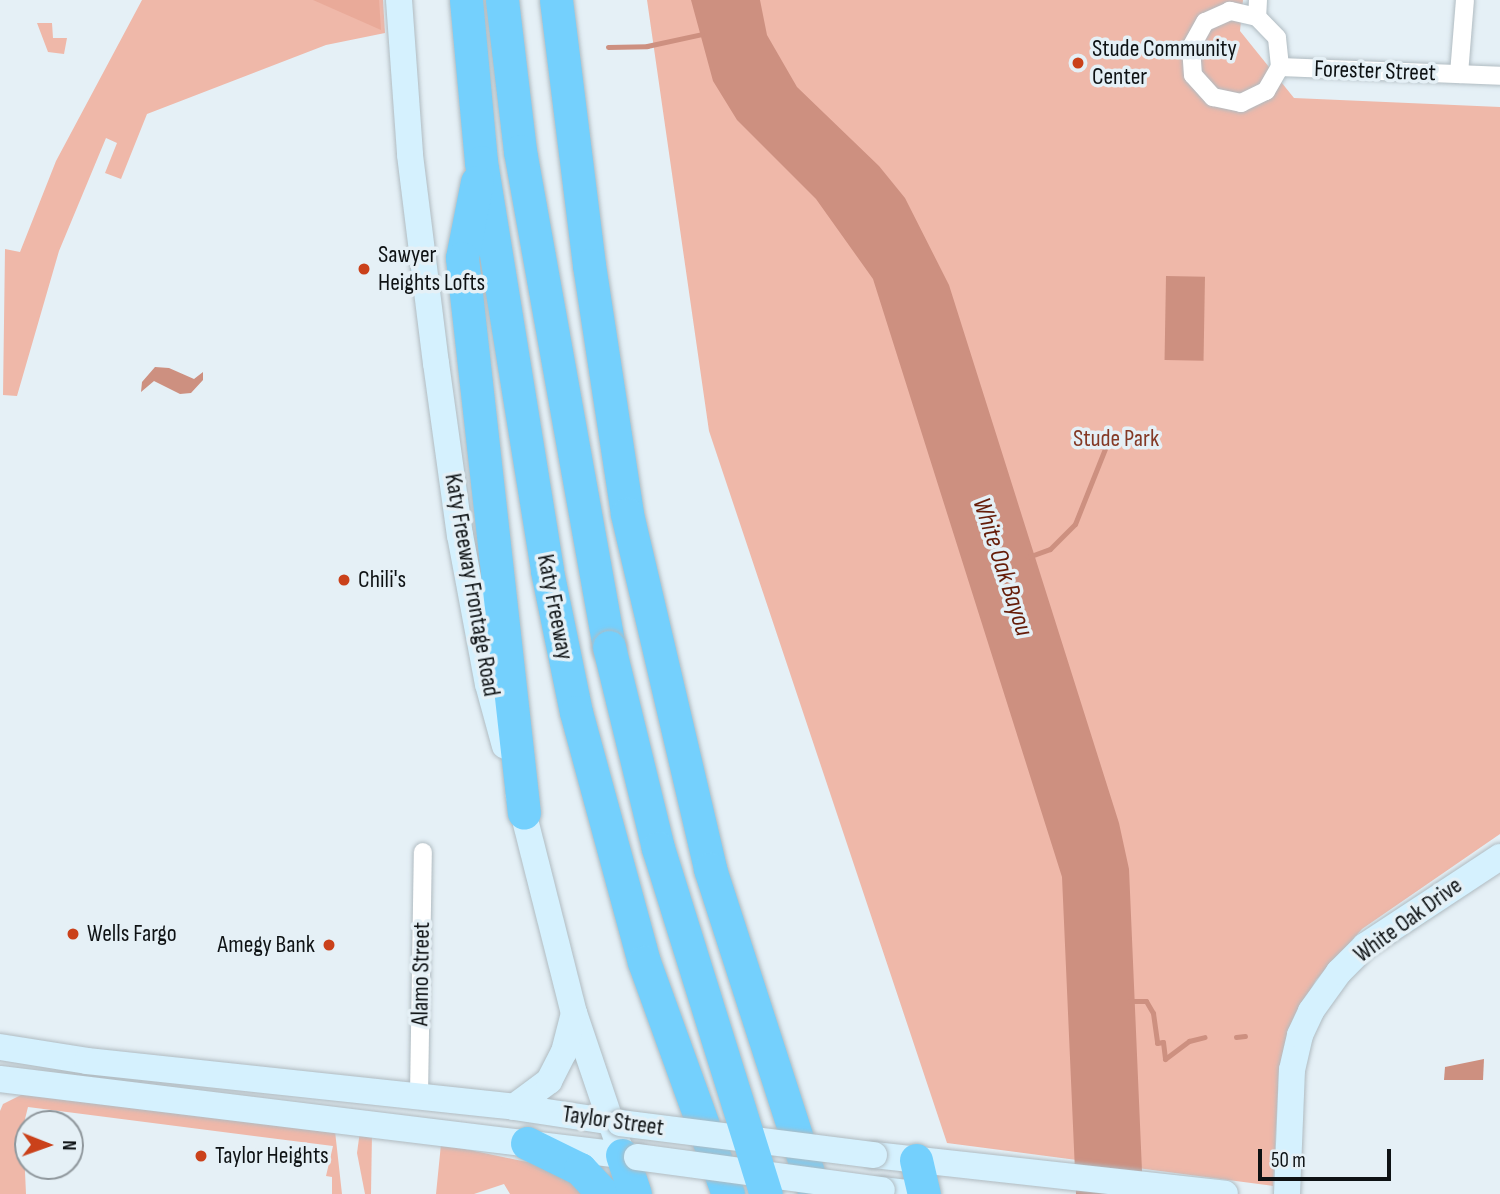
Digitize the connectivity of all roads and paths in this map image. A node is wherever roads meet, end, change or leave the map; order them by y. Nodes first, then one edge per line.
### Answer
1 (399, 0) edge
2 (466, 0) edge
3 (502, 0) edge
4 (517, 0) edge
5 (556, 0) edge
6 (1465, 0) edge
7 (1258, 8) edge
8 (1280, 67) junction
9 (1459, 74) junction
10 (1500, 75) edge
11 (526, 150) junction
12 (481, 158) junction
13 (524, 813) junction
14 (423, 852) dead end
15 (1500, 858) edge
16 (574, 1013) junction
17 (0, 1047) edge
18 (219, 1074) junction
19 (0, 1079) edge
20 (419, 1096) junction
21 (218, 1106) junction
22 (514, 1107) junction
23 (623, 1139) junction
24 (527, 1143) junction
25 (929, 1162) junction
26 (603, 1194) edge
27 (635, 1194) edge
28 (728, 1194) edge
29 (766, 1194) edge
30 (815, 1194) edge
31 (913, 1194) edge
32 (924, 1194) edge
33 (1225, 1194) edge
34 (1287, 1194) edge

1 - 13 main road, Katy Freeway Frontage Road
2 - 12 highway, Katy Freeway
3 - 11 highway
4 - 11 highway
5 - 30 highway
6 - 9 street
7 - 8 street, Forester Street
7 - 8 street
8 - 9 street, Forester Street
9 - 10 street, Forester Street
11 - 29 highway, bridge
12 - 13 highway
12 - 28 highway, Katy Freeway
13 - 16 main road, Katy Freeway Frontage Road
14 - 20 street, Alamo Street
15 - 34 main road, White Oak Drive
16 - 22 main road
16 - 23 main road, Katy Freeway Frontage Road
17 - 18 main road, Taylor Street
18 - 20 main road, Taylor Street
18 - 21 main road
19 - 21 main road, Taylor Street
20 - 22 main road, Taylor Street
21 - 24 main road, Taylor Street
22 - 23 main road, Taylor Street
23 - 24 main road, Taylor Street
23 - 25 main road, Taylor Street, bridge
23 - 27 highway
23 - 31 main road, Taylor Street, bridge
24 - 26 highway
25 - 32 highway
25 - 33 main road, Taylor Street

